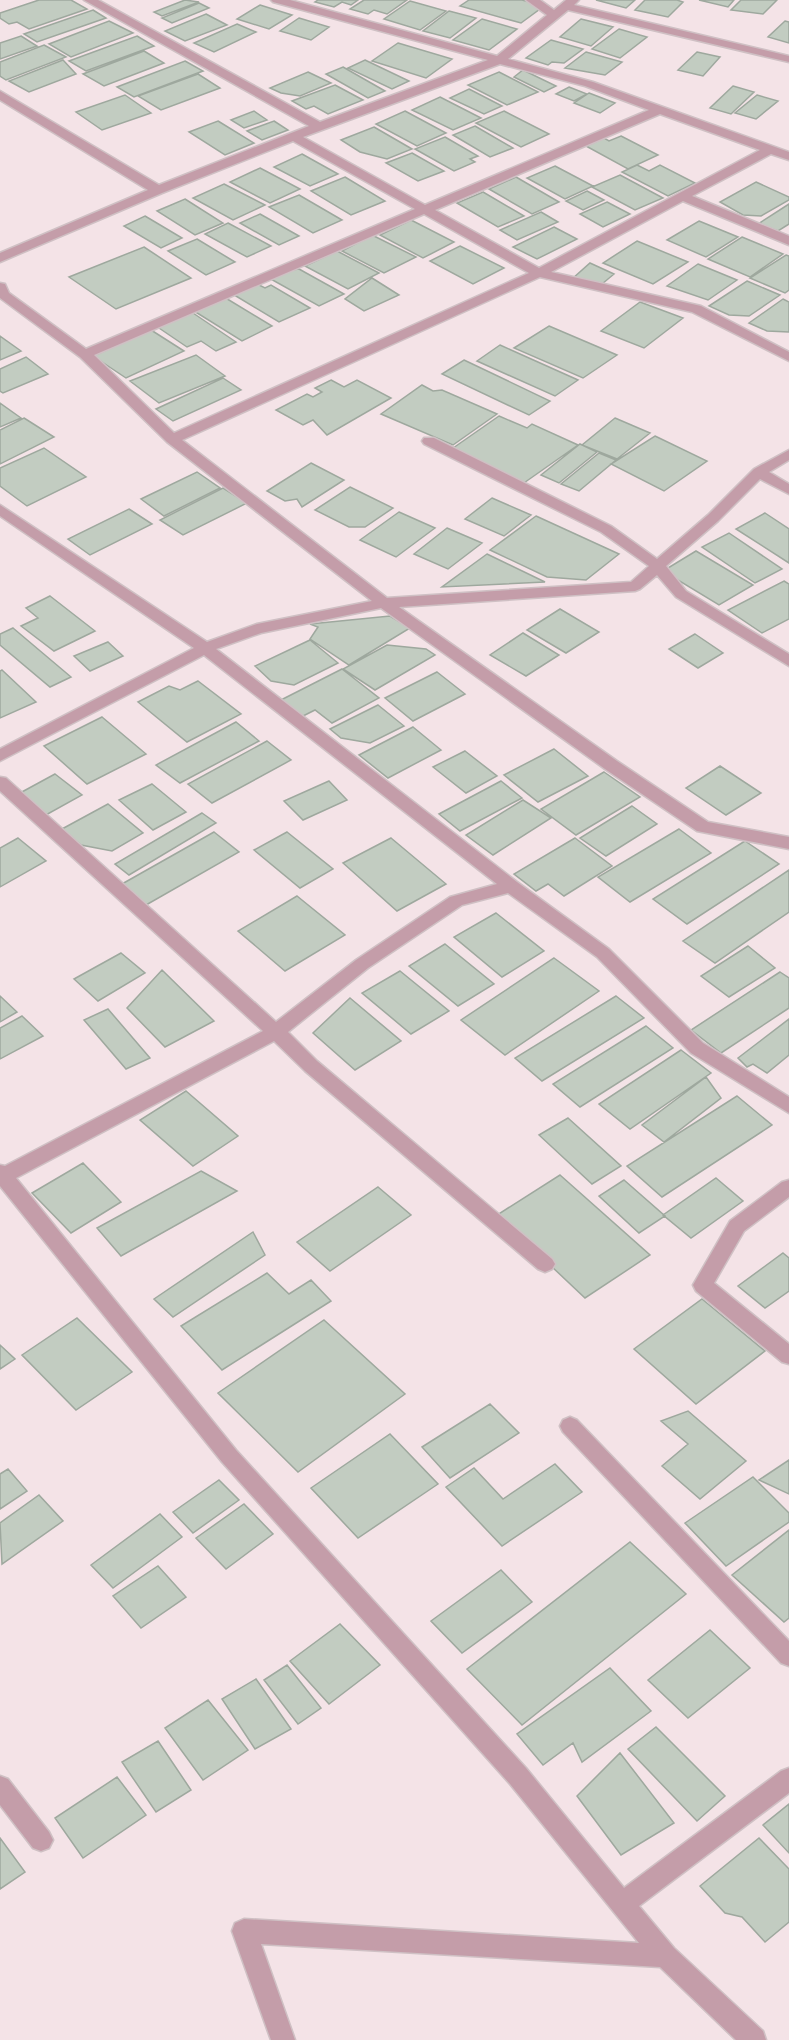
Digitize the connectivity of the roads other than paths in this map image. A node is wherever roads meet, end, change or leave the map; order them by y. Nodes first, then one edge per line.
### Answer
1 (90, 0) edge
2 (277, 0) edge
3 (532, 0) edge
4 (569, 3) edge
5 (555, 15) junction
6 (789, 59) edge
7 (498, 60) junction
8 (0, 95) edge
9 (658, 110) junction
10 (319, 126) junction
11 (293, 136) junction
12 (770, 149) junction
13 (789, 156) edge
14 (158, 190) junction
15 (681, 196) junction
16 (426, 210) junction
17 (789, 241) edge
18 (0, 258) edge
19 (539, 273) junction
20 (0, 287) edge
21 (85, 354) junction
22 (789, 357) edge
23 (172, 439) junction
24 (429, 441) dead end
25 (789, 454) edge
26 (759, 472) junction
27 (789, 490) edge
28 (0, 509) edge
29 (658, 566) junction
30 (384, 603) junction
31 (205, 648) junction
32 (789, 661) edge
33 (0, 756) edge
34 (0, 782) edge
35 (789, 843) edge
36 (511, 886) junction
37 (276, 1032) junction
38 (789, 1106) edge
39 (1, 1175) edge
40 (789, 1187) edge
41 (545, 1264) dead end
42 (789, 1356) edge
43 (570, 1426) dead end
44 (789, 1656) edge
45 (789, 1779) edge
46 (0, 1786) edge
47 (41, 1840) dead end
48 (622, 1904) junction
49 (665, 1956) junction
50 (283, 2040) edge
51 (754, 2040) edge

1 - 10 street
2 - 7 street
3 - 5 street
4 - 5 street
4 - 6 street
5 - 7 street
7 - 9 street
7 - 10 street
8 - 14 street
9 - 12 street
9 - 16 street
10 - 11 street
11 - 14 street
11 - 16 street
12 - 13 street
12 - 15 street
14 - 18 street
15 - 17 street
15 - 19 street
16 - 19 street
16 - 21 street
19 - 22 street
19 - 23 street
20 - 21 street
21 - 23 street
23 - 30 street
24 - 29 street
25 - 26 street
26 - 27 street
26 - 29 street
28 - 31 street
29 - 30 street
29 - 32 street
30 - 31 street
30 - 35 street
31 - 33 street
31 - 36 street
34 - 37 street
36 - 37 street
36 - 38 street
37 - 39 street
37 - 41 street
39 - 48 street
40 - 42 street
43 - 44 street
45 - 48 street
46 - 47 street
48 - 49 street
49 - 50 street
49 - 51 street

